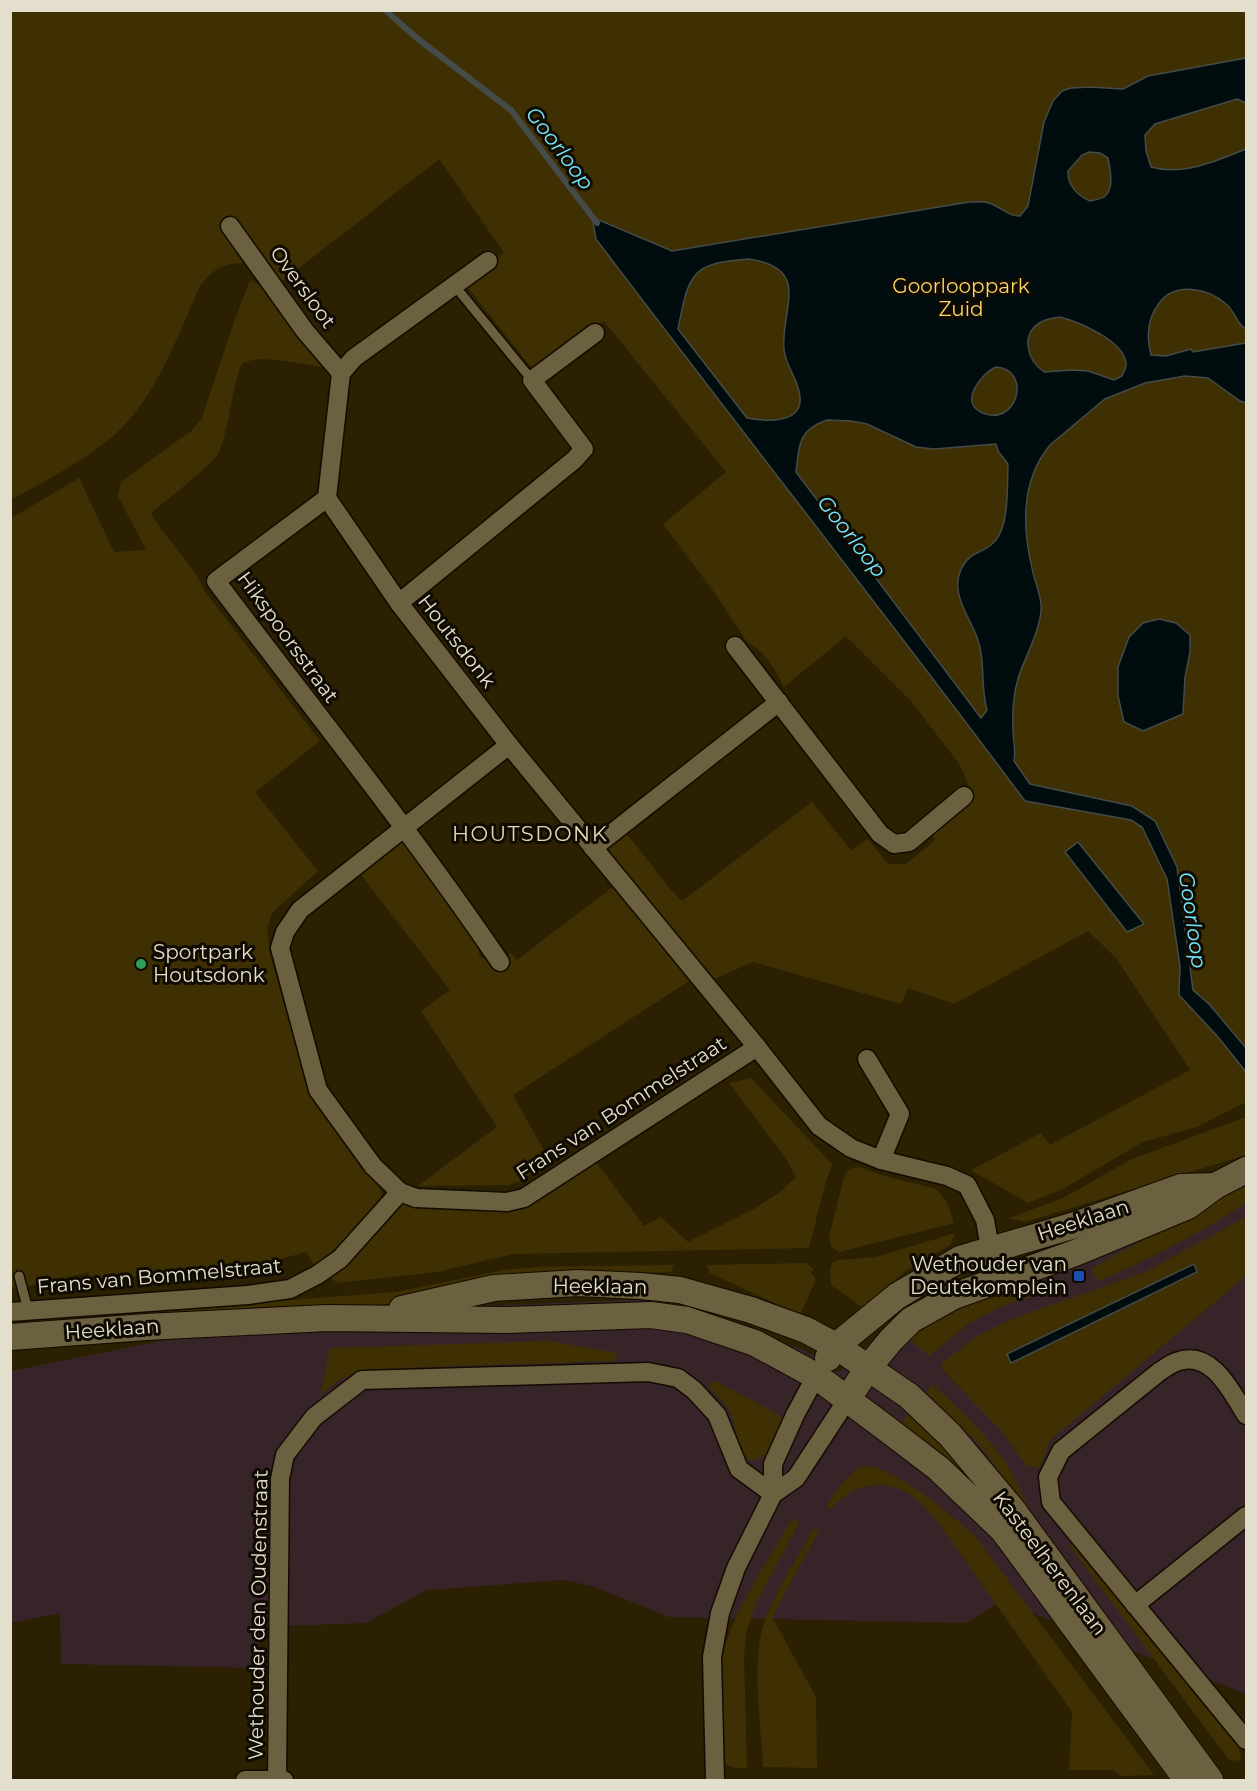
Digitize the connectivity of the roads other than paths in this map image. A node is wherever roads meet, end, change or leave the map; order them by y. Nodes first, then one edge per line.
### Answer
1 (230, 226) dead end
2 (488, 261) dead end
3 (454, 285) junction
4 (595, 333) dead end
5 (341, 374) junction
6 (532, 380) junction
7 (327, 498) junction
8 (399, 603) junction
9 (735, 646) dead end
10 (779, 702) junction
11 (509, 745) junction
12 (964, 796) dead end
13 (403, 828) junction
14 (594, 848) junction
15 (500, 962) dead end
16 (757, 1047) junction
17 (867, 1059) dead end
18 (881, 1160) junction
19 (1246, 1170) edge
20 (1215, 1186) junction
21 (400, 1192) junction
22 (990, 1248) junction
23 (20, 1276) dead end
24 (1001, 1278) junction
25 (19, 1311) edge
26 (358, 1320) junction
27 (10, 1336) edge
28 (836, 1346) junction
29 (868, 1368) junction
30 (816, 1376) junction
31 (847, 1400) junction
32 (1246, 1414) edge
33 (774, 1494) junction
34 (1246, 1516) edge
35 (1135, 1605) junction
36 (1246, 1738) edge
37 (245, 1780) edge
38 (277, 1780) edge
39 (284, 1780) edge
40 (715, 1780) edge
41 (1187, 1780) edge
42 (1210, 1780) edge

1 - 5 street, Oversloot
2 - 3 street
3 - 5 street
3 - 6 lane
4 - 6 street
5 - 7 street
6 - 8 street
7 - 8 street, Houtsdonk
7 - 13 street, Hikspoorsstraat
8 - 11 street, Houtsdonk
9 - 10 street
10 - 12 street
10 - 14 street
11 - 13 street
11 - 14 street, Houtsdonk
13 - 15 street
13 - 21 street
14 - 16 street, Houtsdonk
16 - 18 street
16 - 21 street, Frans van Bommelstraat
17 - 18 street
18 - 22 street
19 - 20 main road, Heeklaan
20 - 22 main road, Heeklaan
20 - 24 main road, Heeklaan
21 - 25 street, Frans van Bommelstraat
22 - 24 street
22 - 28 main road, Heeklaan
23 - 25 lane, Frans van Bommelstraat
24 - 29 main road, Heeklaan
26 - 27 main road, Heeklaan
26 - 28 main road, Heeklaan
26 - 30 main road, Heeklaan
28 - 29 main road, Heeklaan
28 - 30 main road, Heeklaan
29 - 31 main road, Heeklaan
29 - 42 main road, Kasteelherenlaan
30 - 31 main road, Heeklaan
30 - 33 street
31 - 33 street
31 - 41 main road, Kasteelherenlaan
32 - 35 street
33 - 38 street, Wethouder den Oudenstraat
33 - 40 street
34 - 35 street
35 - 36 street
37 - 38 street
38 - 39 street

